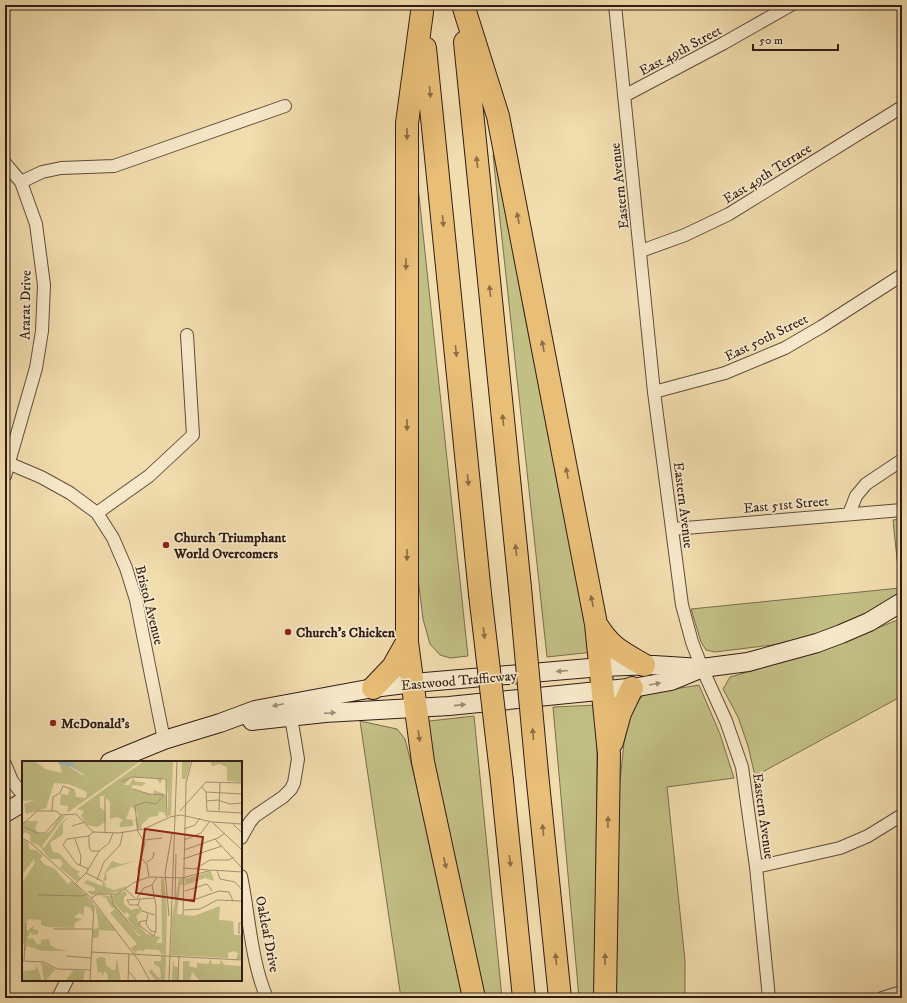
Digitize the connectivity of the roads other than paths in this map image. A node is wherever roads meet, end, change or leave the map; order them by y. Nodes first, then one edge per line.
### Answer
1 (462, 5) edge
2 (615, 5) edge
3 (791, 5) edge
4 (421, 8) edge
5 (624, 96) junction
6 (284, 106) dead end
7 (902, 107) edge
8 (5, 163) edge
9 (21, 182) junction
10 (641, 251) junction
11 (902, 275) edge
12 (187, 335) dead end
13 (654, 392) junction
14 (902, 460) edge
15 (8, 463) junction
16 (5, 476) edge
17 (902, 510) edge
18 (97, 513) junction
19 (849, 514) junction
20 (673, 529) junction
21 (902, 602) edge
22 (596, 624) junction
23 (407, 642) junction
24 (644, 665) junction
25 (601, 668) junction
26 (702, 668) junction
27 (413, 683) junction
28 (373, 688) junction
29 (632, 688) junction
30 (603, 691) junction
31 (415, 708) junction
32 (292, 717) junction
33 (220, 723) junction
34 (164, 740) junction
35 (609, 754) junction
36 (112, 761) edge
37 (5, 764) edge
38 (22, 794) edge
39 (22, 803) edge
40 (5, 813) edge
41 (902, 815) edge
42 (242, 836) edge
43 (756, 867) junction
44 (242, 882) edge
45 (66, 981) edge
46 (902, 992) edge
47 (58, 998) edge
48 (267, 998) edge
49 (474, 998) edge
50 (524, 998) edge
51 (560, 998) edge
52 (605, 998) edge
53 (769, 998) edge
54 (882, 998) edge

22 -> 1 highway
51 -> 1 highway, bridge
2 - 5 street, Eastern Avenue
3 - 5 street, East 49th Street
4 -> 23 highway
4 -> 50 highway, bridge
5 - 10 street, Eastern Avenue
6 - 9 street
7 - 10 street, East 49th Terrace
8 - 9 street, Ararat Drive
9 - 15 street, Ararat Drive
10 - 13 street, Eastern Avenue
11 - 13 street, East 50th Street
12 - 18 street
13 - 20 street, Eastern Avenue
14 - 19 street
15 - 16 street, Ararat Drive
15 - 18 street, Bristol Avenue
17 - 19 street, East 51st Street
18 - 34 street, Bristol Avenue
19 - 20 street, East 51st Street
20 - 26 street, Eastern Avenue
21 - 26 main road, Eastwood Trafficway
22 - 24 highway
22 - 25 highway
23 - 27 highway
23 - 28 highway
24 - 25 main road, Eastwood Trafficway
24 - 26 main road, Eastwood Trafficway
25 -> 27 main road, Eastwood Trafficway
25 - 30 highway
29 -> 26 main road, Eastwood Trafficway
26 - 43 street, Eastern Avenue
27 - 28 main road, Eastwood Trafficway
27 - 31 highway
28 -> 33 main road, Eastwood Trafficway
29 - 30 main road, Eastwood Trafficway
29 - 35 highway
31 -> 30 main road, Eastwood Trafficway
30 - 35 highway
32 -> 31 main road, Eastwood Trafficway
31 -> 49 highway
32 - 33 main road, Eastwood Trafficway
32 - 42 street
33 - 34 main road, Eastwood Trafficway
34 - 36 main road, Eastwood Trafficway
52 -> 35 highway
37 - 38 street
39 - 40 main road
41 - 43 street
43 - 53 street, Eastern Avenue
44 - 48 street, Oakleaf Drive
45 - 47 street
46 - 54 street

